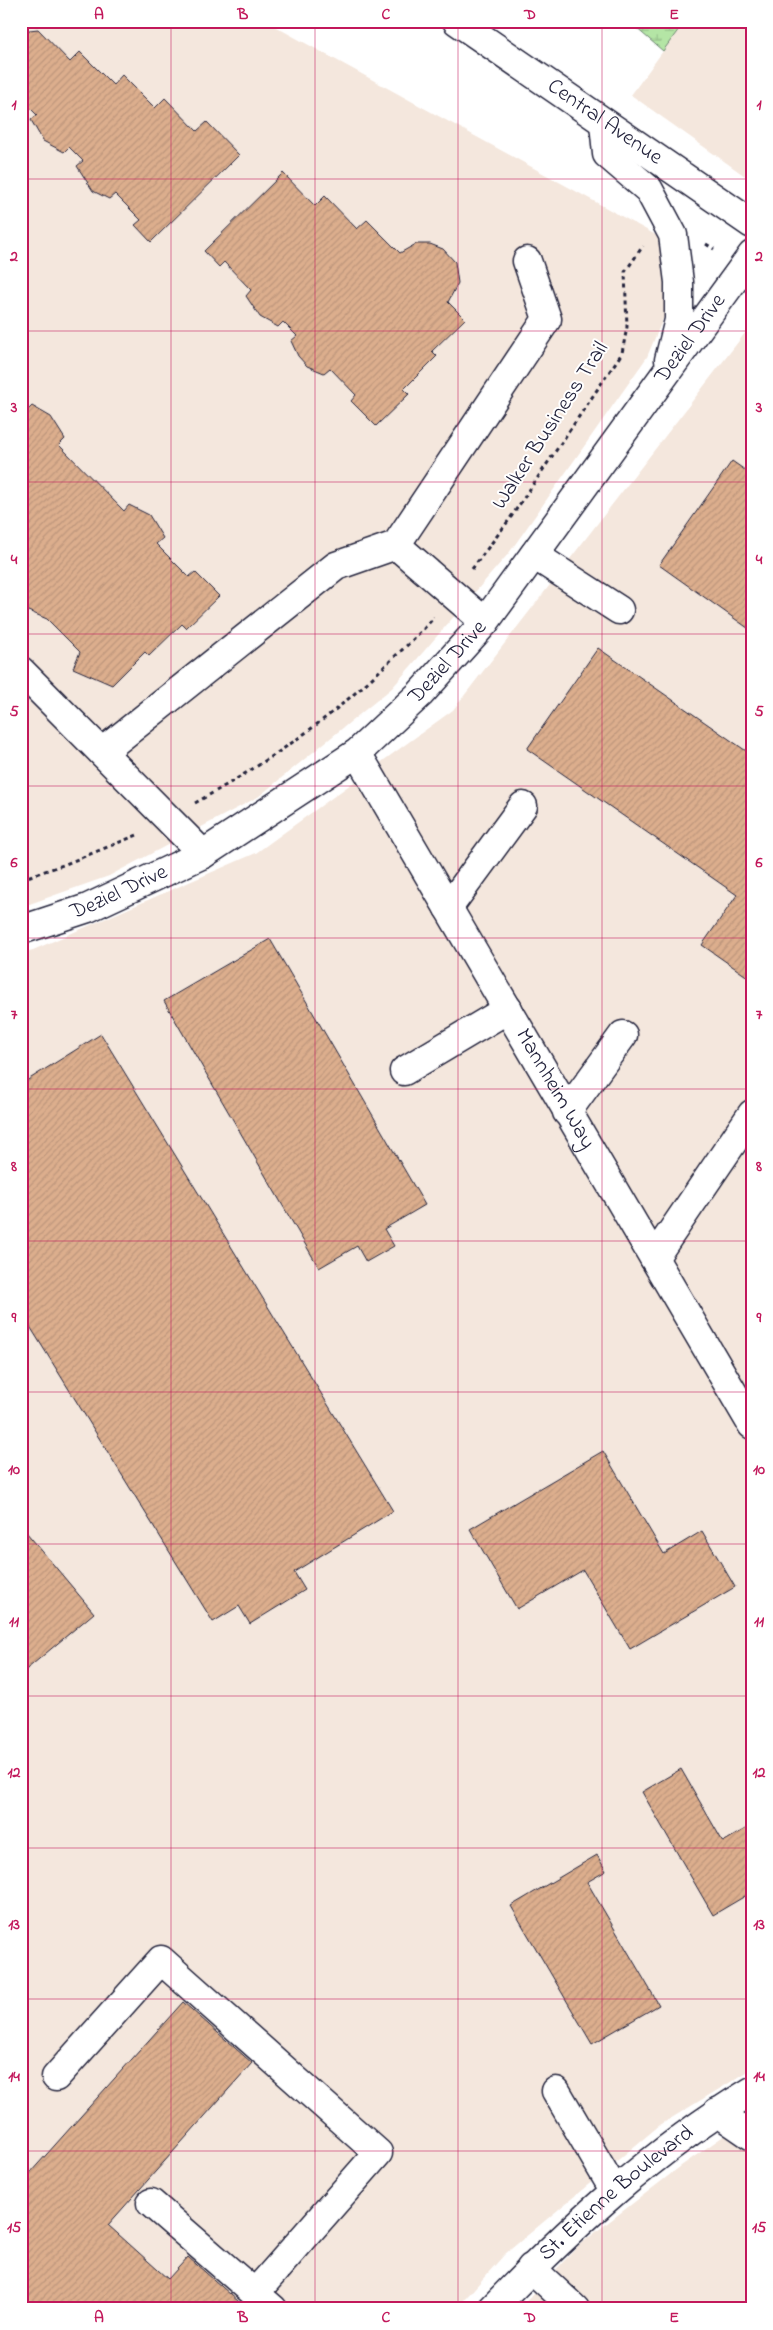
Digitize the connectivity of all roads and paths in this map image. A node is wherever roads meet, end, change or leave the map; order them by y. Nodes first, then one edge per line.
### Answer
1 (457, 21) edge
2 (604, 123) junction
3 (752, 224) edge
4 (646, 245) dead end
5 (752, 255) edge
6 (527, 260) dead end
7 (666, 374) junction
8 (396, 545) junction
9 (534, 555) junction
10 (468, 574) dead end
11 (619, 610) dead end
12 (431, 621) dead end
13 (485, 622) junction
14 (21, 671) edge
15 (102, 752) junction
16 (357, 753) junction
17 (194, 804) dead end
18 (523, 806) dead end
19 (139, 834) dead end
20 (203, 854) junction
21 (21, 879) edge
22 (448, 908) junction
23 (21, 930) edge
24 (508, 1010) junction
25 (623, 1035) dead end
26 (404, 1071) dead end
27 (568, 1112) junction
28 (752, 1114) edge
29 (654, 1258) junction
30 (752, 1425) edge
31 (56, 2077) dead end
32 (556, 2091) dead end
33 (752, 2091) edge
34 (717, 2112) junction
35 (752, 2136) edge
36 (614, 2190) junction
37 (151, 2203) dead end
38 (531, 2268) junction
39 (264, 2301) edge
40 (492, 2309) edge
41 (575, 2309) edge

1 - 2 street, Central Avenue
2 - 3 street, Central Avenue
2 - 7 street
4 - 10 path, Walker Business Trail
5 - 7 street, Deziel Drive
6 - 8 street
7 - 9 street, Deziel Drive
8 - 13 street
8 - 15 street
9 - 11 street
9 - 13 street, Deziel Drive
12 - 17 path
13 - 16 street, Deziel Drive
14 - 15 street
15 - 20 street
16 - 20 street, Deziel Drive
16 - 22 street, Mannheim Way
18 - 22 street
19 - 21 path
20 - 23 street, Deziel Drive
22 - 24 street, Mannheim Way
24 - 26 street
24 - 27 street, Mannheim Way
25 - 27 street
27 - 29 street, Mannheim Way
28 - 29 street
29 - 30 street, Mannheim Way
31 - 39 street
32 - 36 street
33 - 34 street, St. Etienne Boulevard
34 - 35 street
34 - 36 street, St. Etienne Boulevard
36 - 38 street, St. Etienne Boulevard
37 - 39 street
38 - 40 street, St. Etienne Boulevard
38 - 41 street

